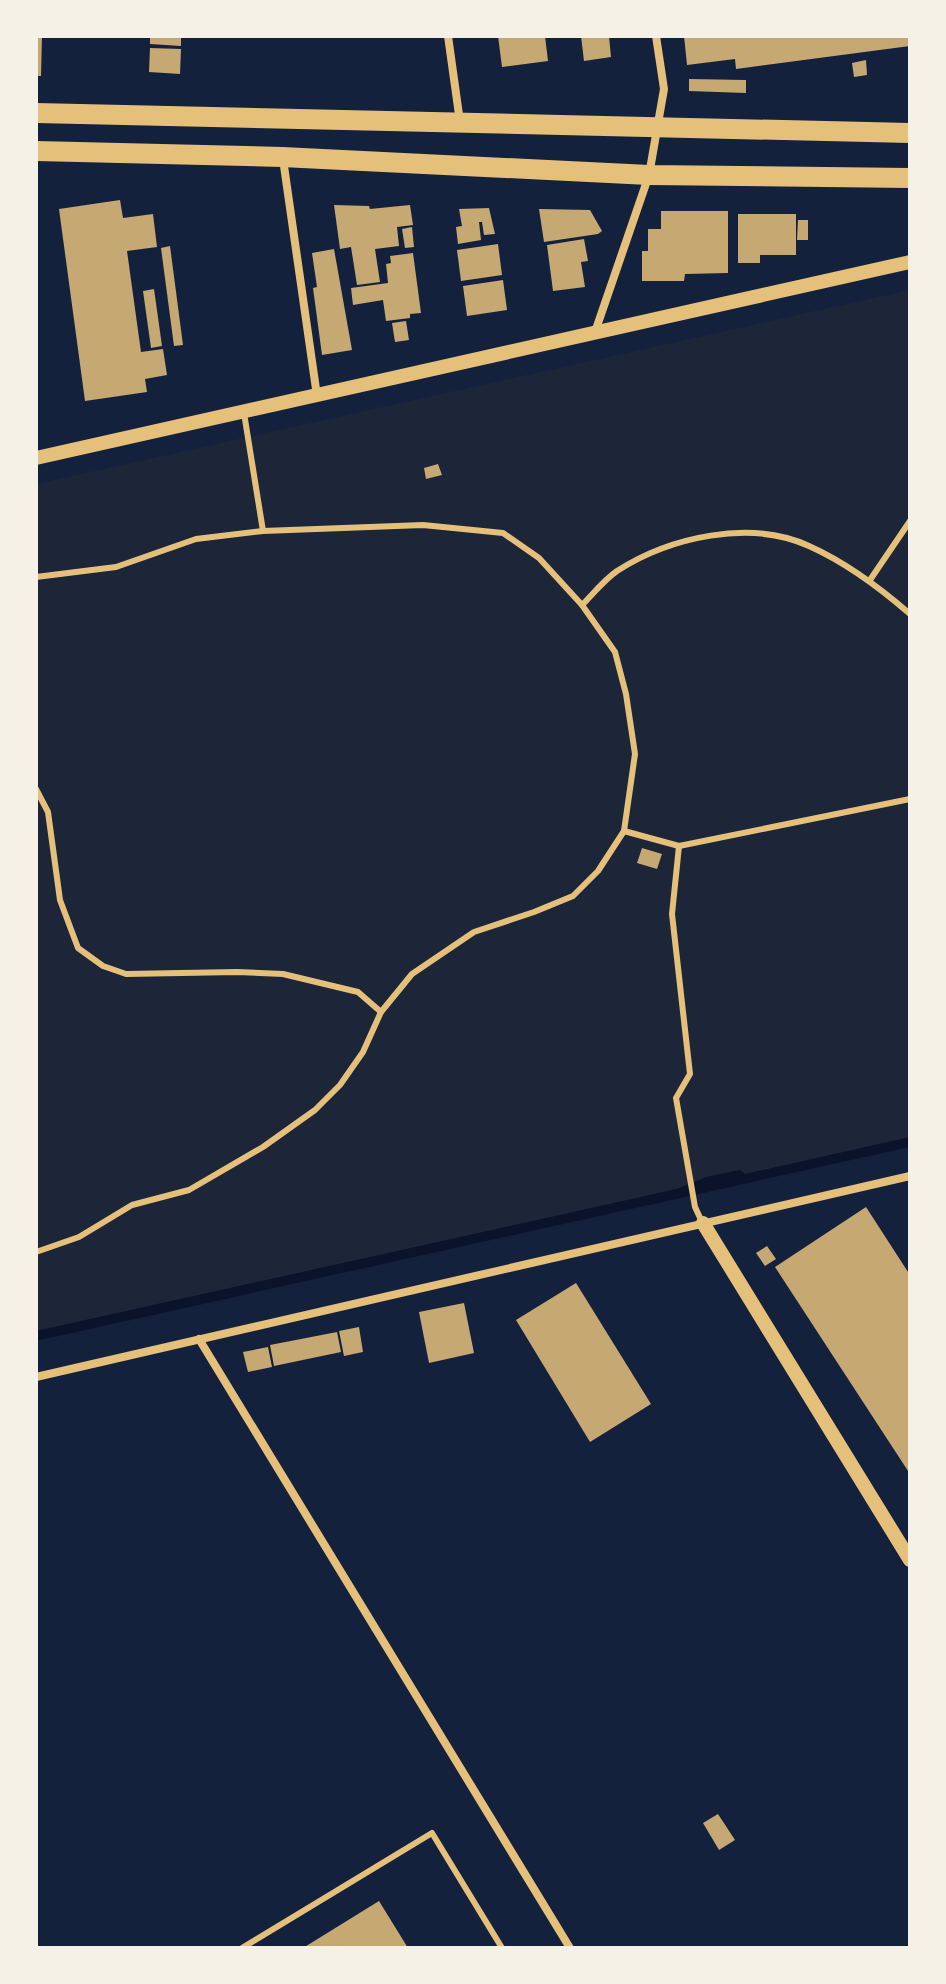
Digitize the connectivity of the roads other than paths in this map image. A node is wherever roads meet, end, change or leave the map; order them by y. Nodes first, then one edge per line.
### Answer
1 (448, 36) edge
2 (656, 36) edge
3 (36, 113) edge
4 (460, 124) junction
5 (658, 128) junction
6 (910, 133) edge
7 (36, 151) edge
8 (282, 157) junction
9 (649, 175) junction
10 (910, 178) edge
11 (910, 262) edge
12 (595, 333) junction
13 (317, 396) junction
14 (244, 412) junction
15 (36, 458) edge
16 (910, 521) edge
17 (263, 531) junction
18 (36, 577) edge
19 (870, 580) junction
20 (582, 605) junction
21 (910, 614) edge
22 (36, 789) edge
23 (910, 799) edge
24 (624, 831) junction
25 (679, 846) junction
26 (381, 1012) junction
27 (910, 1176) edge
28 (703, 1223) junction
29 (36, 1252) edge
30 (199, 1339) junction
31 (36, 1377) edge
32 (910, 1560) edge
33 (242, 1948) edge
34 (502, 1948) edge
35 (570, 1948) edge

1 - 4 street
2 - 5 street
3 - 4 main road
4 - 5 main road
5 - 6 main road
5 - 9 street
7 - 8 main road
8 - 9 main road
8 - 13 street
9 - 10 main road
9 - 12 street
11 - 12 street
12 - 13 street
13 - 14 street
14 - 15 street
14 - 17 lane
16 - 19 lane
17 - 18 lane
17 - 20 lane
19 - 20 lane
19 - 21 lane
20 - 24 lane
22 - 26 lane
23 - 25 lane
24 - 25 lane
24 - 26 lane
25 - 28 lane
26 - 29 lane
27 - 28 street
28 - 30 street
28 - 32 street
30 - 31 street
30 - 35 street
33 - 34 lane

